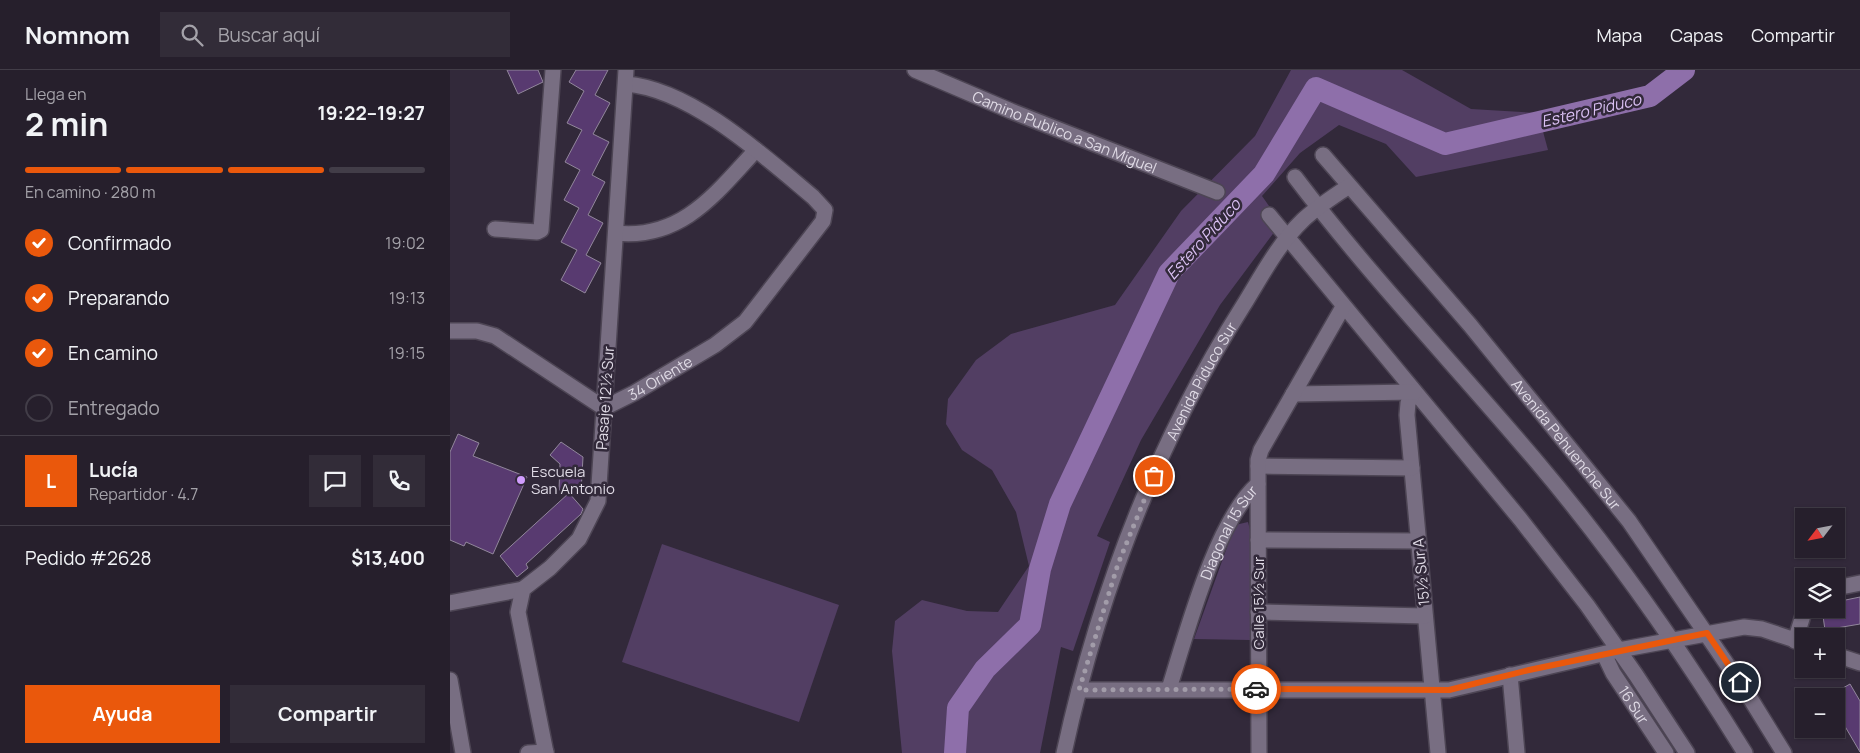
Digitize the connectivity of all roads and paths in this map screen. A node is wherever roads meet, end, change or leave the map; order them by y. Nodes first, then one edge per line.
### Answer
1 (553, 70) edge
2 (915, 70) edge
3 (626, 77) edge
4 (756, 150) junction
5 (1323, 155) dead end
6 (1295, 177) dead end
7 (1349, 186) junction
8 (1217, 192) dead end
9 (1318, 208) junction
10 (1269, 216) dead end
11 (495, 229) dead end
12 (616, 233) junction
13 (1287, 238) junction
14 (1343, 307) junction
15 (450, 331) edge
16 (1414, 392) junction
17 (1293, 394) junction
18 (604, 408) junction
19 (1258, 466) junction
20 (1412, 468) junction
21 (1258, 484) junction
22 (1258, 540) junction
23 (1418, 540) junction
24 (1860, 583) edge
25 (1845, 586) edge
26 (523, 589) junction
27 (450, 602) edge
28 (1258, 612) junction
29 (1425, 616) junction
30 (1707, 633) junction
31 (1673, 640) junction
32 (1795, 640) edge
33 (1612, 652) junction
34 (1845, 658) edge
35 (1860, 663) edge
36 (1510, 675) junction
37 (450, 680) edge
38 (1169, 689) junction
39 (1259, 689) junction
40 (1432, 689) junction
41 (1079, 690) junction
42 (546, 752) edge
43 (463, 753) edge
44 (528, 753) edge
45 (1064, 753) edge
46 (1259, 753) edge
47 (1438, 753) edge
48 (1517, 753) edge
49 (1666, 753) edge
50 (1687, 753) edge
51 (1745, 753) edge
52 (1784, 753) edge

1 - 11 street
2 - 8 street, Camino Publico a San Miguel
3 - 4 street
3 - 12 street, Pasaje 12½ Sur
4 - 12 street
4 - 18 street, 34 Oriente
5 - 7 street, Avenida Pehuenche Sur
6 - 9 street
7 - 9 street, Avenida Piduco Sur
7 - 30 street, Avenida Pehuenche Sur
9 - 13 street, Avenida Piduco Sur
9 - 31 street
10 - 13 street
12 - 18 street, Pasaje 12½ Sur
13 - 14 street
13 - 41 street, Avenida Piduco Sur
14 - 16 street
14 - 17 street, Diagonal 15 Sur
15 - 18 street
16 - 17 street
16 - 20 street, 15½ Sur A
16 - 33 street
17 - 19 street, Diagonal 15 Sur
18 - 26 street, Pasaje 12½ Sur
19 - 20 street
19 - 21 street, Diagonal 15 Sur
20 - 23 street, 15½ Sur A
21 - 22 street, Calle 15½ Sur
21 - 38 street, Diagonal 15 Sur
22 - 23 street
22 - 28 street, Calle 15½ Sur
23 - 29 street, 15½ Sur A
24 - 25 street
26 - 27 street
26 - 42 street
28 - 29 street
28 - 39 street, Calle 15½ Sur
29 - 40 street, 15½ Sur A
30 - 31 street
30 - 32 street
30 - 52 street, Avenida Pehuenche Sur
31 - 33 street
31 - 51 street
33 - 36 street
33 - 49 street, 16 Sur
33 - 50 street
34 - 35 street
36 - 40 street
36 - 48 street
37 - 43 street
38 - 39 street
38 - 41 street
39 - 40 street
39 - 46 street, Calle 15½ Sur
40 - 47 street, 15½ Sur A
41 - 45 street, Avenida Piduco Sur
42 - 44 street

